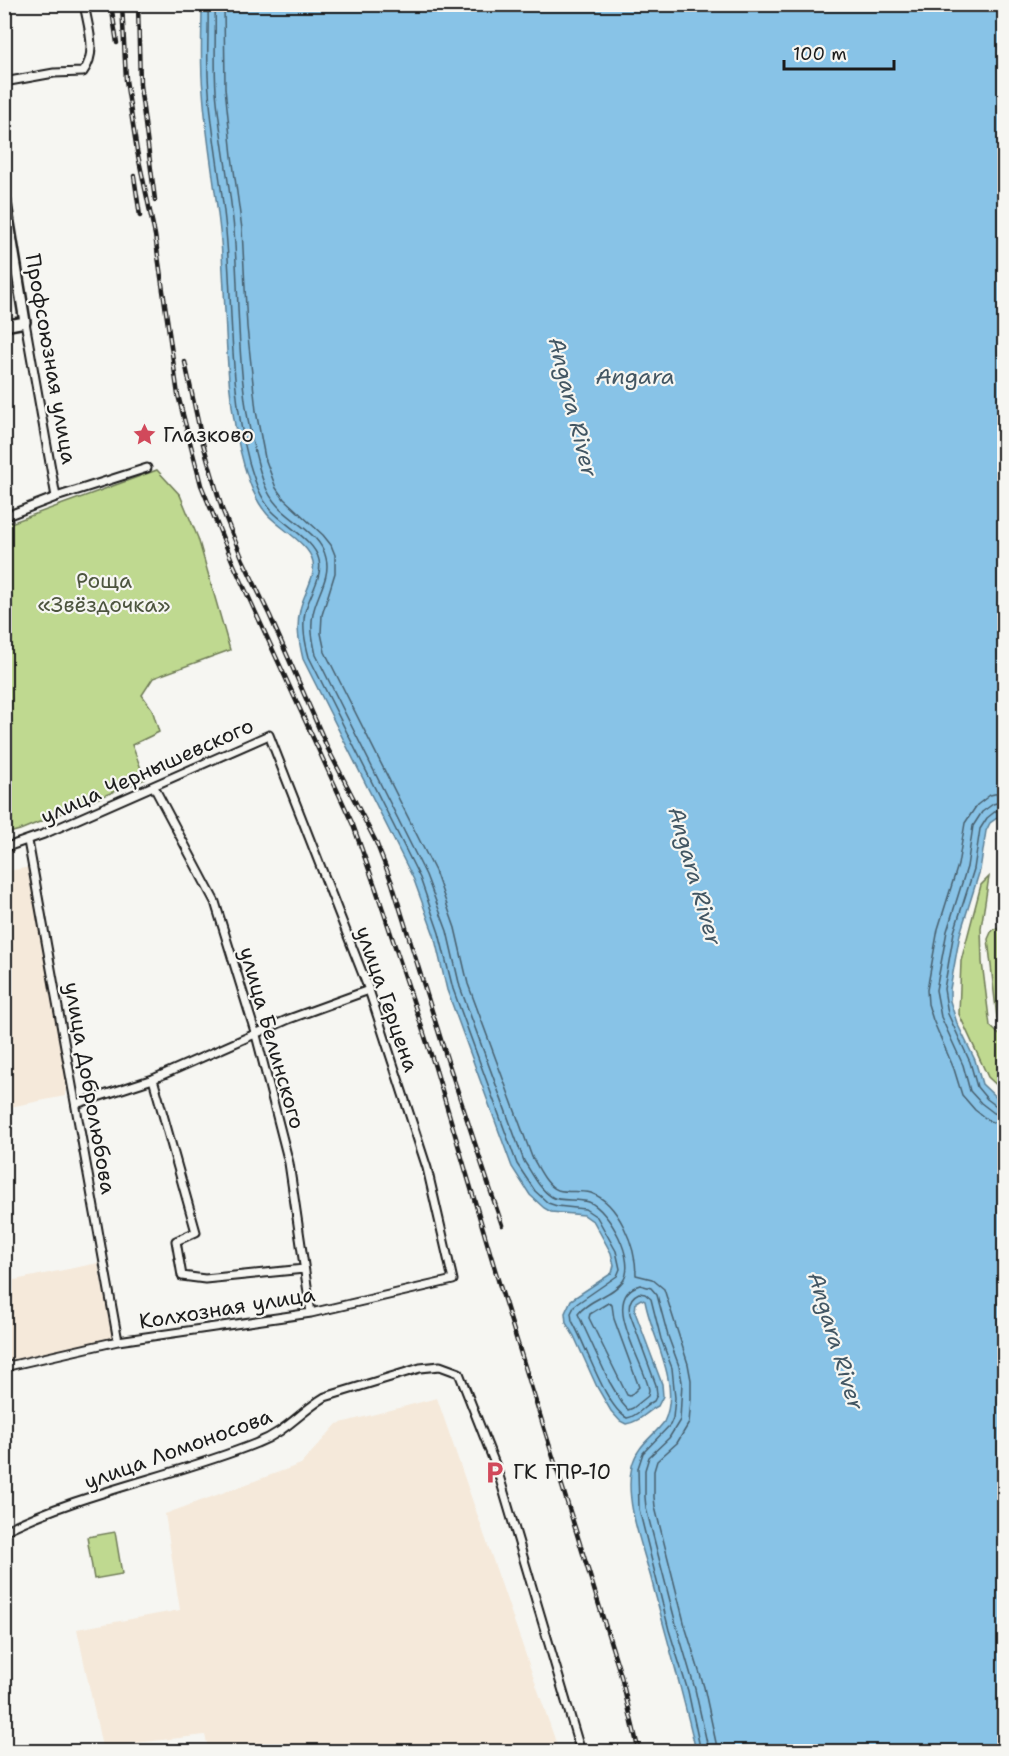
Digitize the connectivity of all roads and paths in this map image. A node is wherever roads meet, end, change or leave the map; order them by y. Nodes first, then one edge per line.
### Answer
1 (84, 4) edge
2 (4, 82) edge
3 (4, 192) edge
4 (25, 322) junction
5 (4, 326) edge
6 (147, 468) dead end
7 (56, 497) junction
8 (4, 517) edge
9 (269, 735) joint
10 (154, 787) junction
11 (28, 841) junction
12 (4, 848) edge
13 (369, 990) junction
14 (256, 1035) junction
15 (153, 1079) junction
16 (76, 1104) junction
17 (304, 1269) junction
18 (453, 1281) joint
19 (311, 1313) junction
20 (118, 1341) junction
21 (4, 1367) edge
22 (4, 1531) edge
23 (581, 1752) edge

1 - 2 street
3 - 4 street, Профсоюзная улица
4 - 5 street
4 - 7 street, Профсоюзная улица
6 - 7 street
7 - 8 street
9 - 10 street, улица Чернышевского
9 - 13 street, улица Герцена
10 - 11 street, улица Чернышевского
10 - 14 street, улица Белинского
11 - 12 street, улица Чернышевского
11 - 16 street, улица Добролюбова
13 - 14 street
13 - 18 street, улица Герцена
14 - 15 street
14 - 17 street, улица Белинского
15 - 16 street
15 - 17 street
16 - 20 street, улица Добролюбова
17 - 19 street, улица Белинского
18 - 19 street, Колхозная улица
19 - 20 street, Колхозная улица
20 - 21 street, Колхозная улица
22 - 23 street, улица Ломоносова

